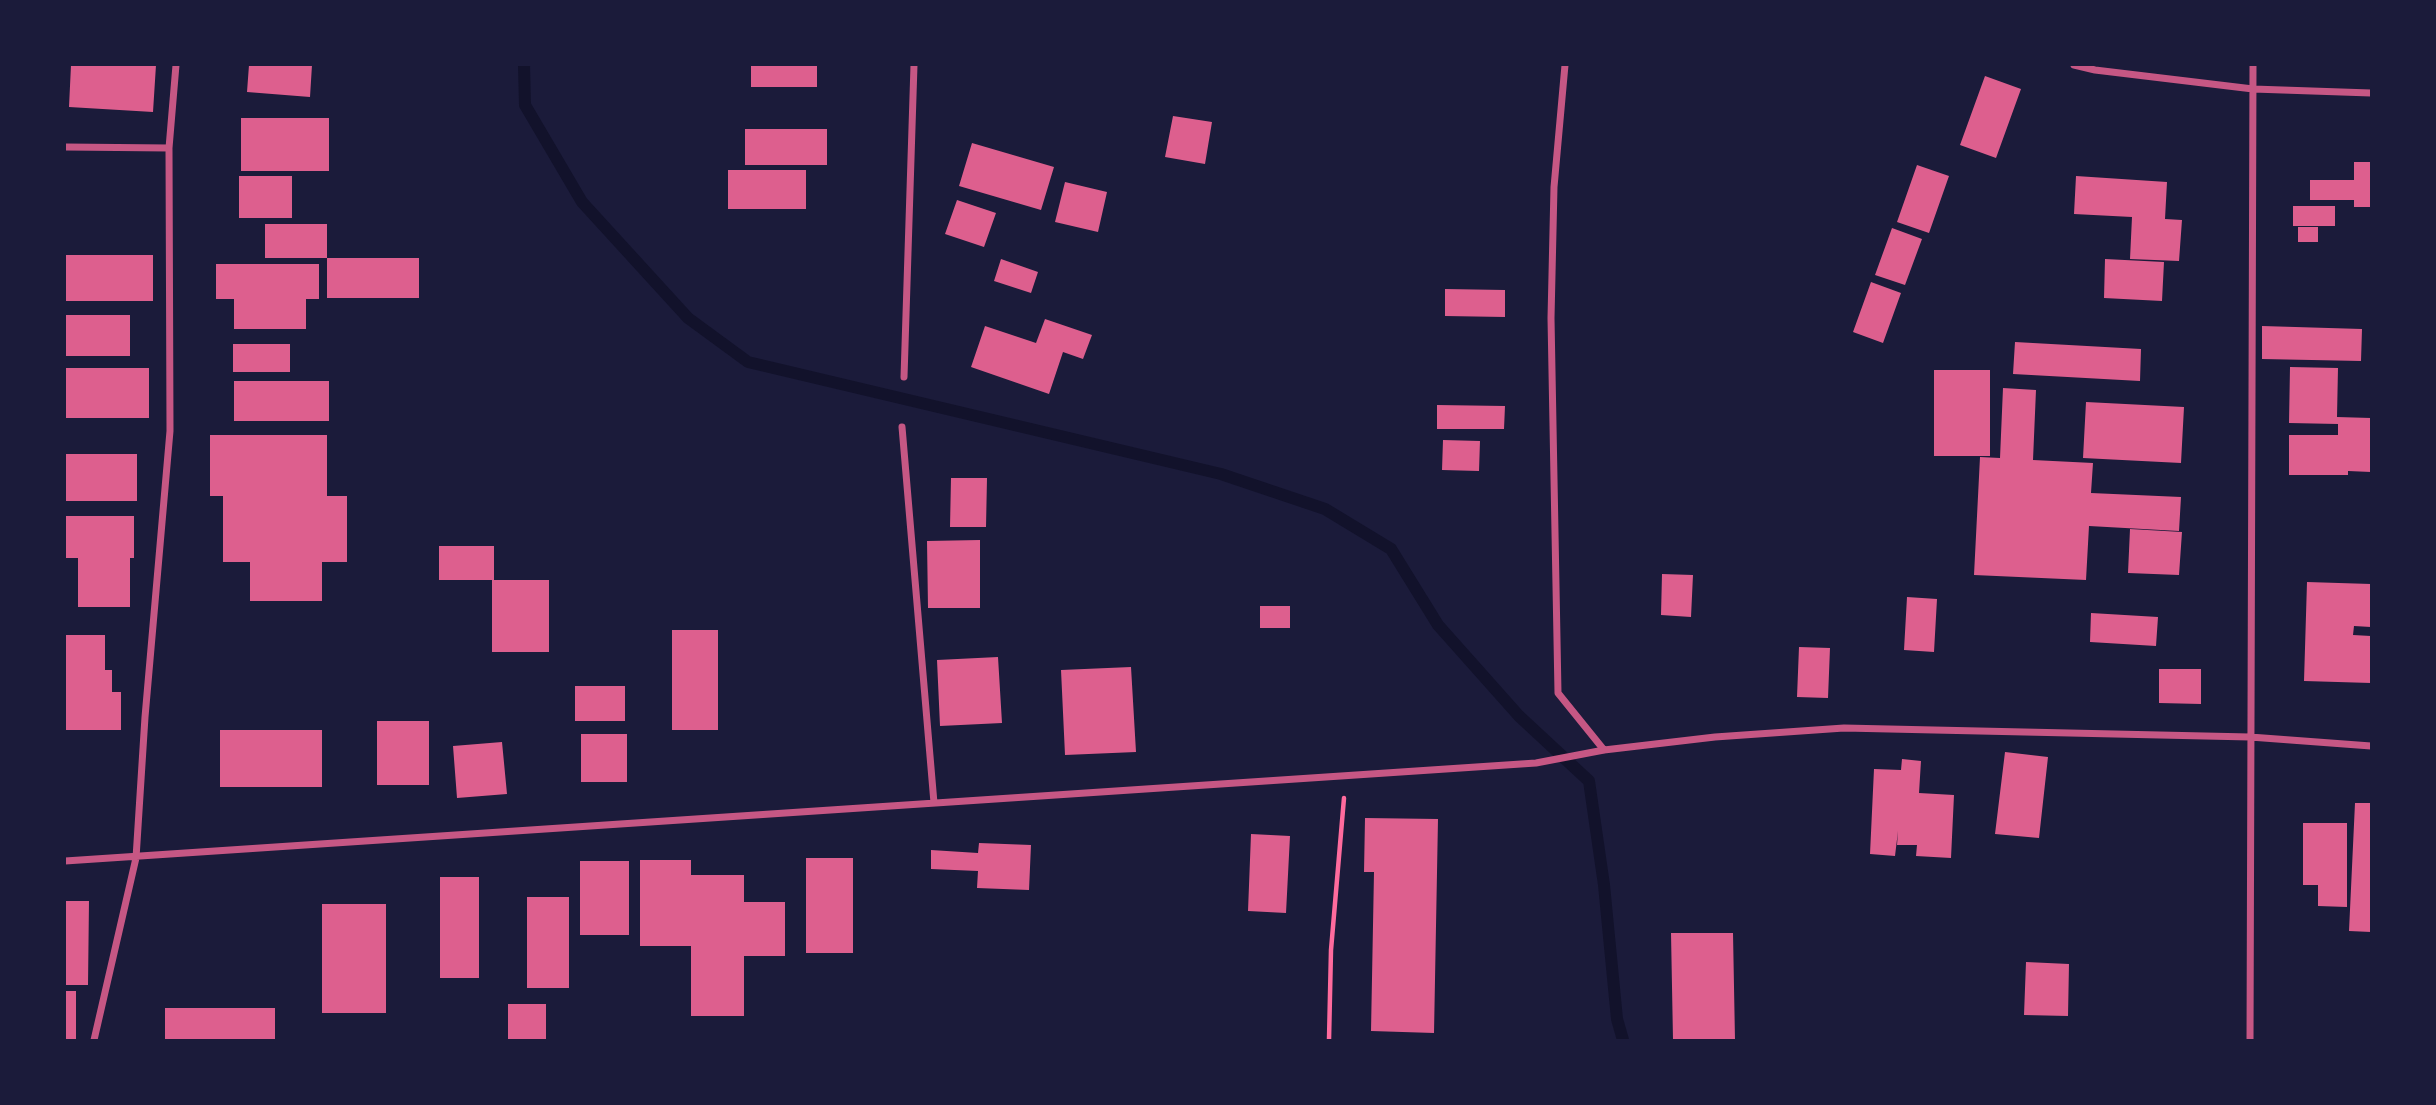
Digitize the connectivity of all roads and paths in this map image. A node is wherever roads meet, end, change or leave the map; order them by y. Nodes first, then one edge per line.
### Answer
1 (176, 65) edge
2 (914, 65) edge
3 (1565, 65) edge
4 (2074, 65) edge
5 (2253, 65) edge
6 (2253, 89) junction
7 (2371, 93) edge
8 (65, 147) edge
9 (169, 148) junction
10 (904, 377) dead end
11 (902, 427) dead end
12 (2250, 737) junction
13 (2371, 746) edge
14 (1604, 750) junction
15 (1346, 776) junction
16 (934, 803) junction
17 (136, 858) junction
18 (65, 861) edge
19 (94, 1040) edge
20 (1329, 1040) edge
21 (2250, 1040) edge

1 - 9 street
2 - 10 street
3 - 14 street
4 - 6 street
5 - 6 street
6 - 7 street
6 - 12 street
8 - 9 street
9 - 17 street
11 - 16 street
12 - 13 street
12 - 14 street
12 - 21 street
14 - 15 street
15 - 16 street
15 - 20 path
16 - 17 street
17 - 18 street
17 - 19 street

